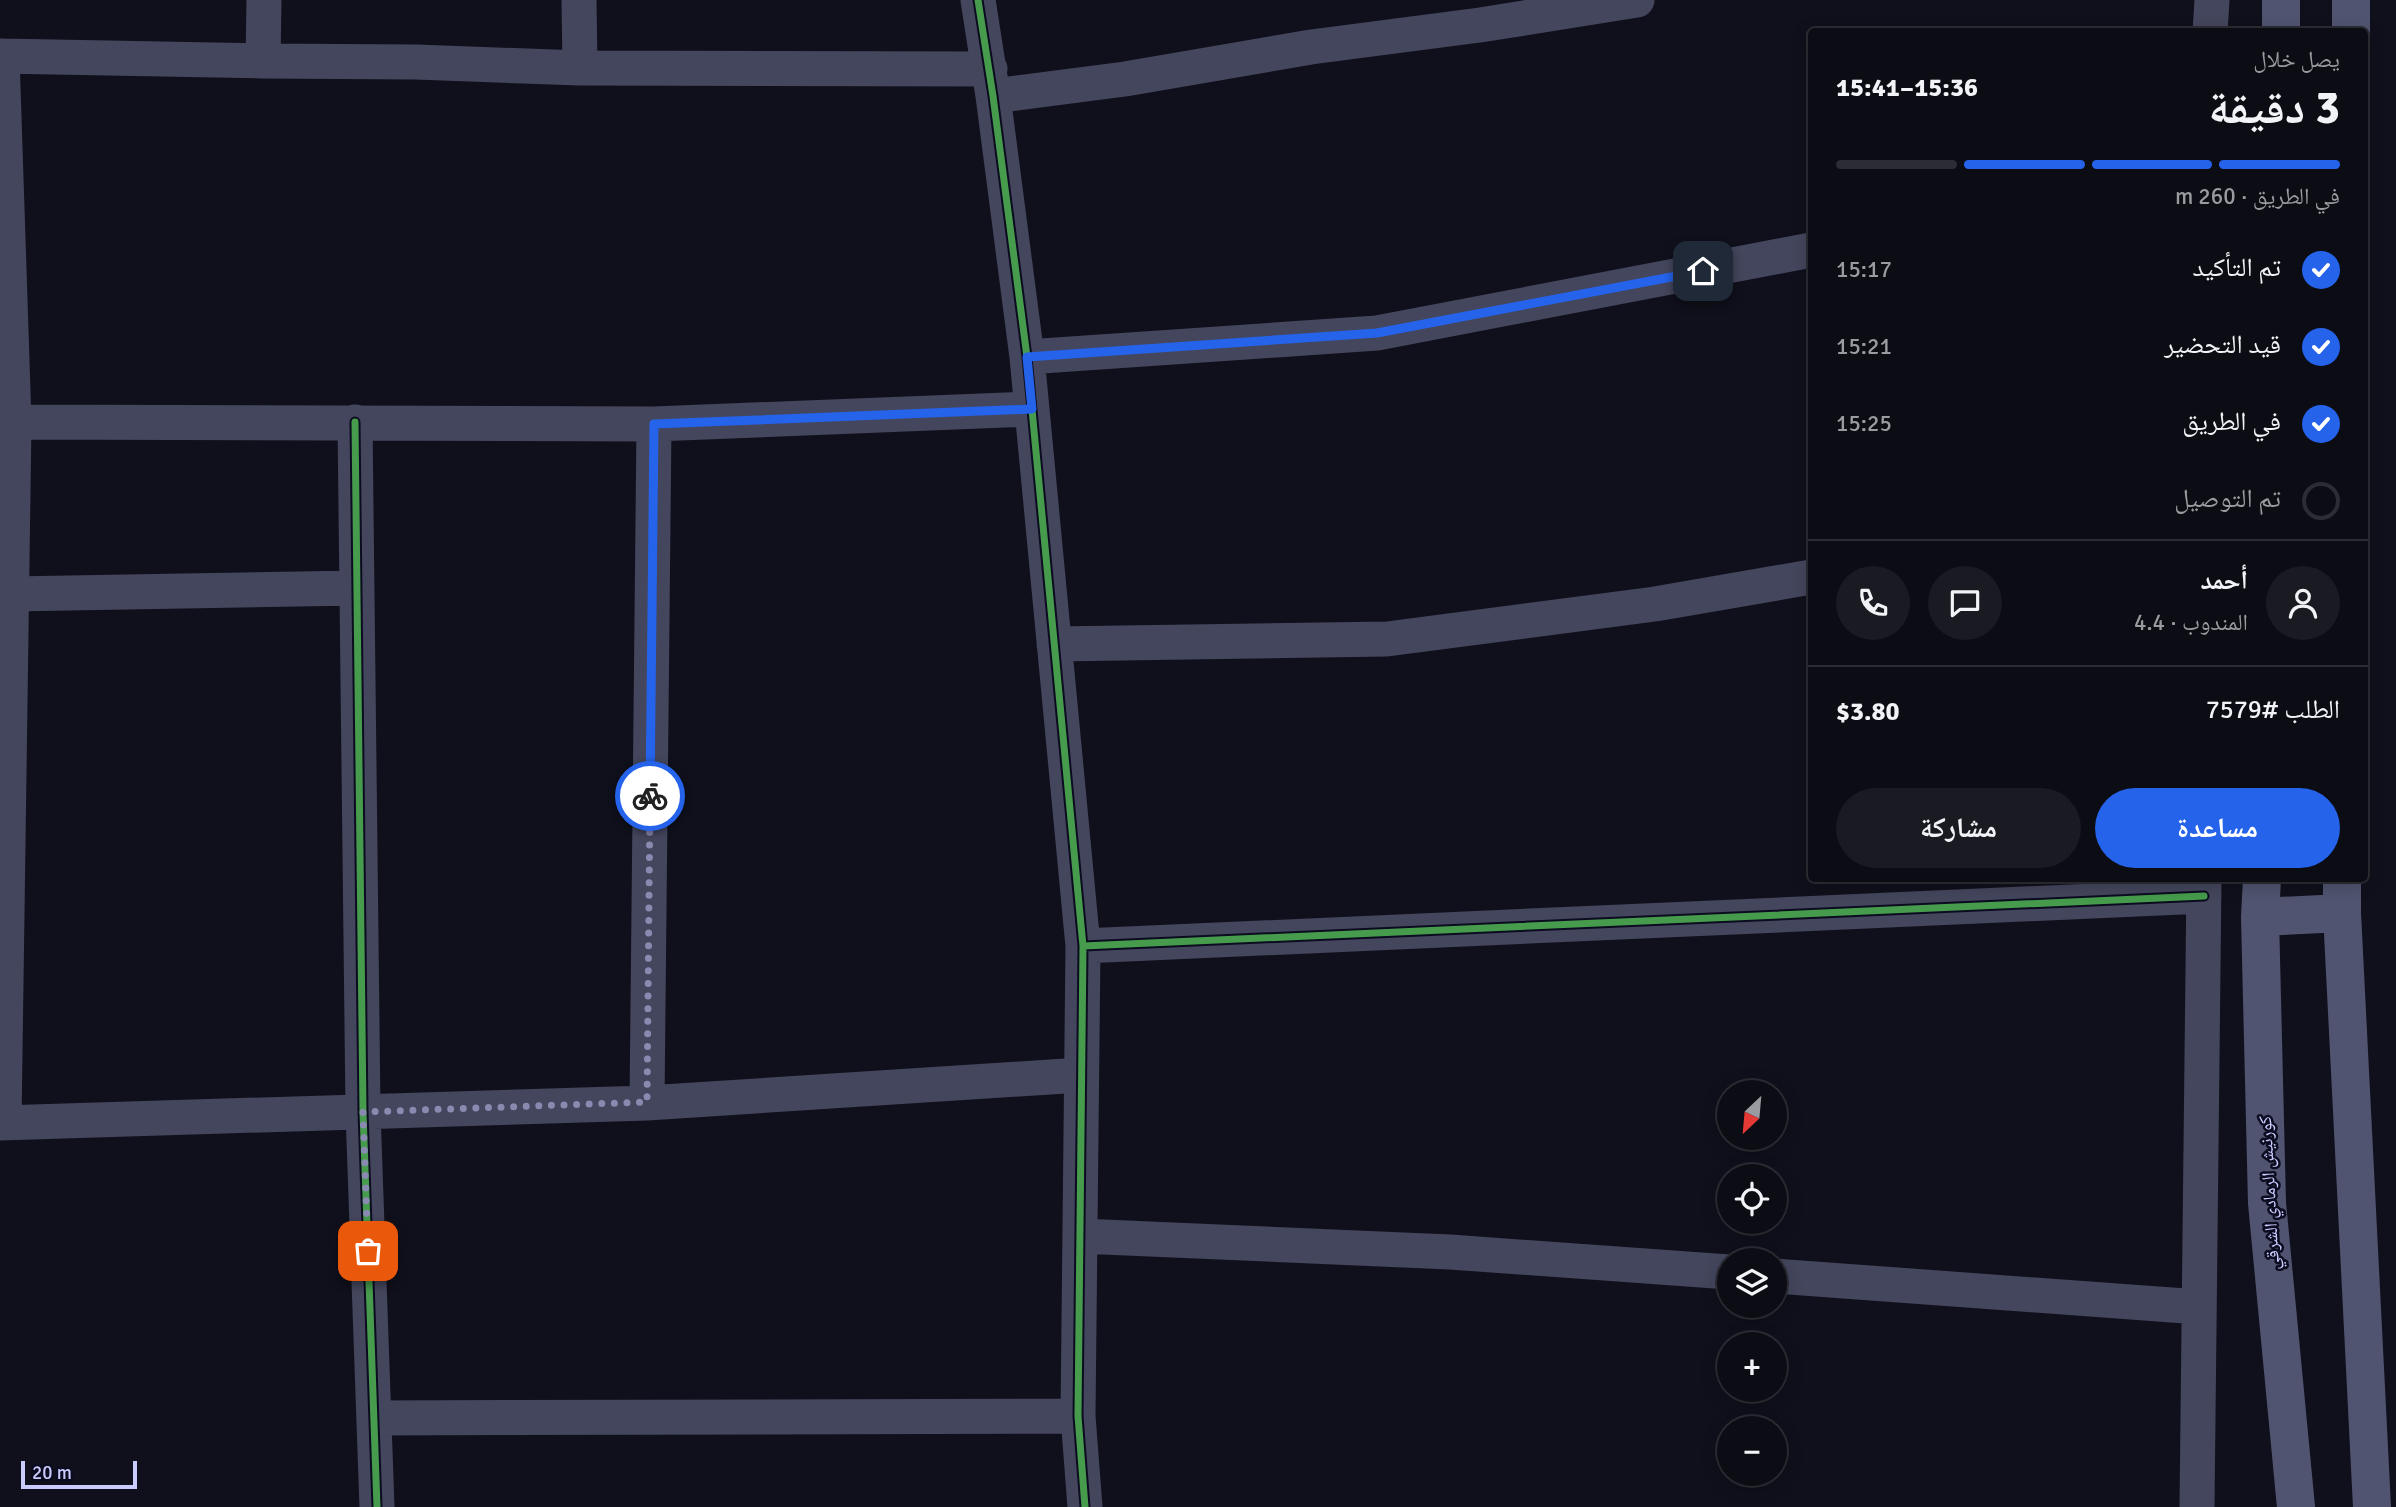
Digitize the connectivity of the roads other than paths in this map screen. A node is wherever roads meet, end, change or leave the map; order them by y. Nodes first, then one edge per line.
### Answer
1 (264, 0) edge
2 (579, 0) edge
3 (978, 0) edge
4 (1637, 0) edge
5 (2212, 0) edge
6 (2281, 0) edge
7 (2351, 0) edge
8 (2210, 28) edge
9 (2281, 28) edge
10 (2351, 28) edge
11 (1, 56) edge
12 (264, 61) junction
13 (580, 68) junction
14 (991, 83) junction
15 (1808, 251) edge
16 (1027, 357) junction
17 (1032, 409) junction
18 (14, 422) junction
19 (355, 422) junction
20 (654, 424) junction
21 (1808, 578) edge
22 (357, 589) junction
23 (11, 593) junction
24 (1054, 644) junction
25 (2262, 882) edge
26 (2204, 887) edge
27 (2342, 896) edge
28 (2260, 917) junction
29 (1083, 946) junction
30 (1082, 1075) junction
31 (647, 1102) junction
32 (363, 1112) junction
33 (2, 1123) edge
34 (1080, 1236) junction
35 (1717, 1271) edge
36 (1787, 1277) edge
37 (2199, 1307) junction
38 (1078, 1416) junction
39 (374, 1418) junction
40 (377, 1507) edge
41 (1085, 1507) edge
42 (2196, 1507) edge
43 (2296, 1507) edge
44 (2372, 1507) edge

1 - 12 street
2 - 13 street
3 - 14 street
4 - 14 street
5 - 8 street
6 - 9 main road
7 - 10 main road
11 - 12 street
11 - 18 street
12 - 13 street
13 - 14 street
14 - 16 street
15 - 16 street
16 - 17 street
17 - 20 street
17 - 24 street
18 - 19 street
18 - 23 street
19 - 20 street
19 - 22 street
20 - 31 street
21 - 24 street
22 - 23 street
22 - 32 street
23 - 33 street
24 - 29 street
25 - 28 main road, كورنيش الرمادي الشرقي
26 - 29 street
26 - 37 street
27 - 28 main road
27 - 44 main road
28 - 43 main road, كورنيش الرمادي الشرقي
29 - 30 street
30 - 31 street
30 - 34 street
31 - 32 street
32 - 33 street
32 - 39 street
34 - 35 street
34 - 38 street
36 - 37 street
37 - 42 street
38 - 39 street
38 - 41 street
39 - 40 street

